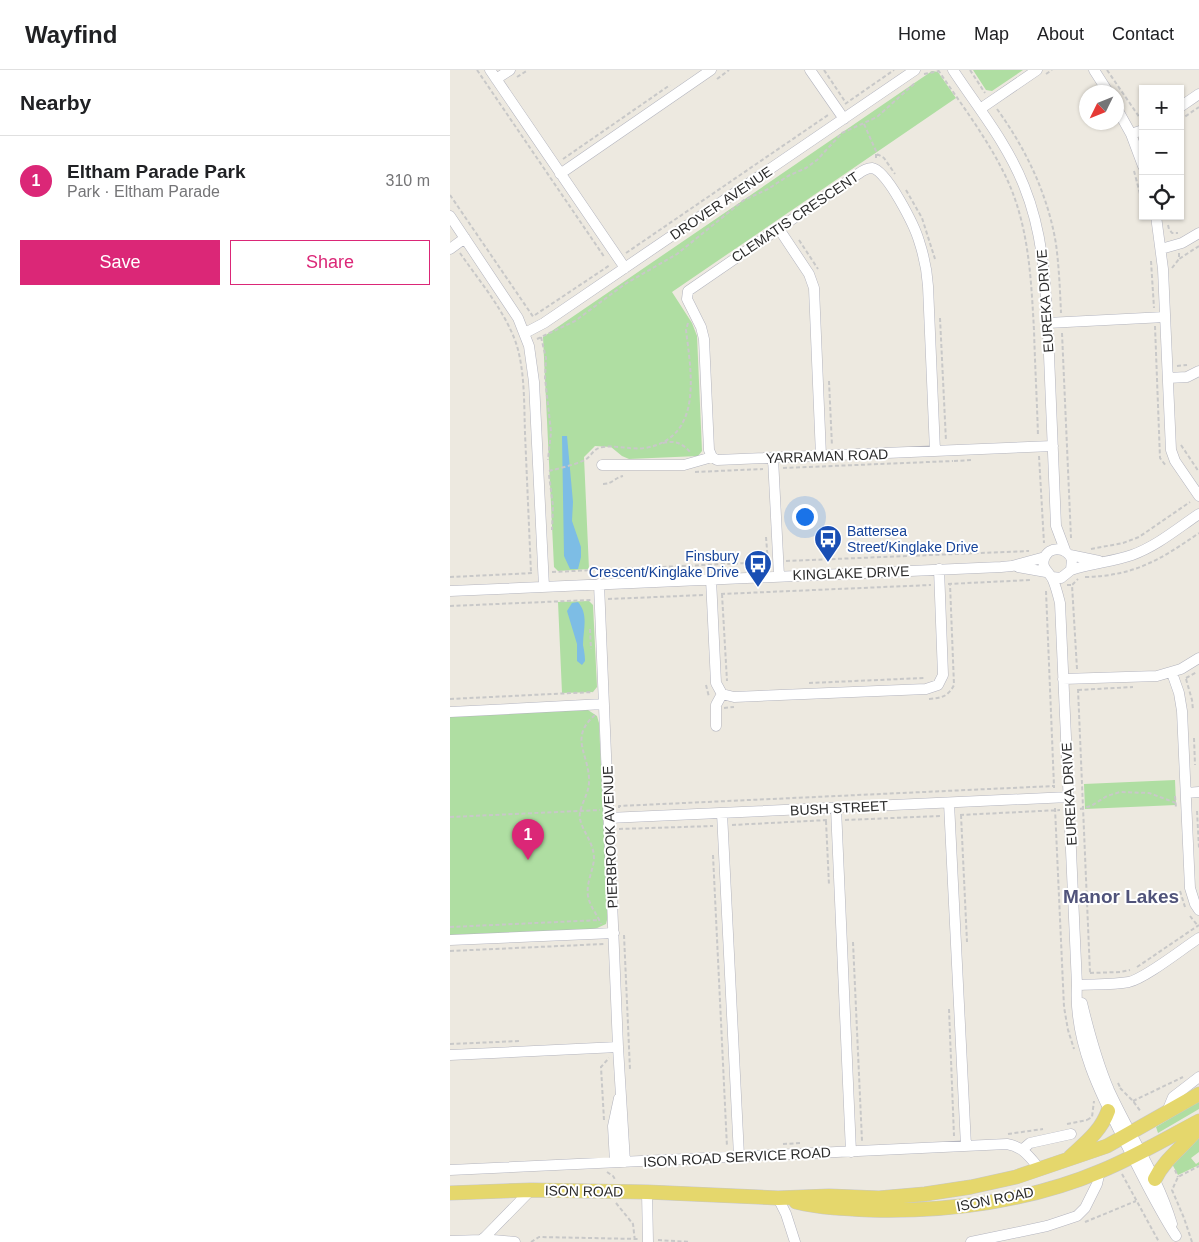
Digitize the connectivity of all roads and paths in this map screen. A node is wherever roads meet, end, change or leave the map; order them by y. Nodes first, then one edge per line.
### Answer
1 (490, 70) edge
2 (510, 70) edge
3 (711, 70) edge
4 (810, 70) edge
5 (824, 70) edge
6 (894, 70) edge
7 (938, 70) edge
8 (952, 70) edge
9 (1036, 70) edge
10 (1094, 70) edge
11 (1107, 70) edge
12 (919, 75) edge
13 (496, 79) junction
14 (676, 81) dead end
15 (1104, 85) edge
16 (1199, 94) edge
17 (846, 103) junction
18 (1184, 104) edge
19 (1199, 107) edge
20 (837, 109) junction
21 (980, 109) junction
22 (1139, 117) edge
23 (1184, 117) edge
24 (844, 119) junction
25 (1124, 121) edge
26 (864, 124) junction
27 (1139, 131) edge
28 (1131, 134) junction
29 (876, 150) dead end
30 (876, 154) dead end
31 (563, 158) dead end
32 (1138, 169) edge
33 (560, 174) junction
34 (896, 175) dead end
35 (901, 183) dead end
36 (450, 195) edge
37 (450, 216) edge
38 (1157, 220) edge
39 (1168, 223) dead end
40 (779, 229) junction
41 (1181, 233) dead end
42 (1199, 233) edge
43 (465, 238) junction
44 (452, 247) edge
45 (1161, 248) junction
46 (1151, 255) dead end
47 (619, 259) junction
48 (936, 263) dead end
49 (625, 268) junction
50 (695, 316) junction
51 (940, 316) dead end
52 (1160, 317) junction
53 (1047, 323) junction
54 (539, 332) junction
55 (526, 338) junction
56 (1189, 365) dead end
57 (1177, 366) dead end
58 (1199, 371) edge
59 (1168, 378) junction
60 (952, 441) dead end
61 (660, 443) junction
62 (938, 444) junction
63 (1053, 446) junction
64 (1038, 447) junction
65 (825, 449) junction
66 (712, 457) junction
67 (773, 458) junction
68 (699, 462) junction
69 (602, 465) dead end
70 (549, 472) junction
71 (1170, 473) dead end
72 (1186, 495) dead end
73 (1199, 496) edge
74 (1199, 514) edge
75 (1056, 526) junction
76 (552, 531) dead end
77 (1087, 549) dead end
78 (1046, 550) junction
79 (1031, 551) dead end
80 (1067, 553) junction
81 (1100, 561) junction
82 (778, 562) junction
83 (553, 565) dead end
84 (1012, 566) junction
85 (940, 569) junction
86 (554, 572) junction
87 (531, 573) junction
88 (543, 573) junction
89 (1069, 573) junction
90 (779, 576) junction
91 (450, 577) edge
92 (1048, 578) junction
93 (711, 579) junction
94 (1038, 579) dead end
95 (599, 584) junction
96 (945, 584) junction
97 (544, 587) junction
98 (450, 591) edge
99 (717, 594) junction
100 (600, 599) junction
101 (588, 600) junction
102 (1060, 603) junction
103 (590, 605) dead end
104 (450, 606) edge
105 (591, 626) dead end
106 (592, 654) dead end
107 (1199, 658) edge
108 (1172, 673) junction
109 (928, 678) dead end
110 (1063, 680) junction
111 (706, 681) dead end
112 (805, 683) dead end
113 (595, 688) dead end
114 (725, 691) junction
115 (596, 692) junction
116 (929, 699) dead end
117 (450, 700) edge
118 (600, 705) junction
119 (716, 705) junction
120 (734, 707) dead end
121 (450, 712) edge
122 (716, 726) dead end
123 (1054, 786) dead end
124 (1199, 792) edge
125 (1186, 793) junction
126 (1069, 797) junction
127 (949, 803) junction
128 (836, 808) junction
129 (1187, 808) junction
130 (1069, 809) junction
131 (1055, 810) dead end
132 (580, 811) junction
133 (1197, 811) dead end
134 (722, 813) junction
135 (608, 814) junction
136 (450, 817) edge
137 (1199, 848) edge
138 (713, 855) dead end
139 (1199, 910) edge
140 (600, 920) junction
141 (1199, 925) edge
142 (450, 927) edge
143 (852, 936) dead end
144 (607, 937) junction
145 (1199, 938) edge
146 (450, 940) edge
147 (450, 951) edge
148 (1090, 984) junction
149 (1077, 985) junction
150 (614, 1047) junction
151 (450, 1055) edge
152 (1183, 1076) dead end
153 (1199, 1077) edge
154 (1116, 1081) dead end
155 (1121, 1089) dead end
156 (1199, 1094) edge
157 (1133, 1101) dead end
158 (1108, 1111) junction
159 (1166, 1114) junction
160 (1199, 1121) edge
161 (604, 1124) dead end
162 (1199, 1127) edge
163 (1071, 1134) dead end
164 (1127, 1136) junction
165 (862, 1141) dead end
166 (966, 1146) junction
167 (727, 1147) dead end
168 (1023, 1149) junction
169 (851, 1152) junction
170 (1137, 1154) junction
171 (738, 1156) junction
172 (1066, 1161) junction
173 (620, 1162) junction
174 (1199, 1166) edge
175 (1040, 1169) junction
176 (450, 1170) edge
177 (1100, 1171) junction
178 (1155, 1179) junction
179 (530, 1190) junction
180 (647, 1192) junction
181 (450, 1193) edge
182 (778, 1198) junction
183 (485, 1237) junction
184 (1177, 1239) edge
185 (989, 1240) edge
186 (450, 1241) edge
187 (534, 1241) edge
188 (648, 1241) edge
189 (515, 1242) edge
190 (690, 1242) edge
191 (796, 1242) edge
192 (971, 1242) edge
193 (1192, 1242) edge

1 - 13 street
2 - 13 street
3 - 33 street
4 - 20 street
5 - 17 path
6 - 17 path
7 - 12 path
7 - 64 path
8 - 21 street, EUREKA DRIVE
9 - 21 street
10 - 15 street
11 - 22 path
12 - 24 street, DROVER AVENUE
12 - 26 path
13 - 33 street
14 - 31 path
16 - 18 street
17 - 20 path
19 - 23 path
20 - 24 street
20 - 47 path
21 - 53 street, EUREKA DRIVE
24 - 49 street, DROVER AVENUE
25 - 28 street
26 - 29 path
26 - 54 path
27 - 28 street
28 - 32 street
30 - 34 path
33 - 47 street
35 - 48 path
36 - 47 path
37 - 43 street
38 - 45 street
39 - 41 path
40 - 50 street, CLEMATIS CRESCENT
40 - 62 street, CLEMATIS CRESCENT
40 - 65 street
42 - 45 street
43 - 44 street
43 - 55 street
44 - 87 path
45 - 52 street
46 - 52 path
47 - 49 street
49 - 54 street, DROVER AVENUE
50 - 61 path
50 - 66 street, CLEMATIS CRESCENT
51 - 62 path
52 - 53 street
52 - 59 street
52 - 71 path
53 - 63 street, EUREKA DRIVE
54 - 55 street, DROVER AVENUE
54 - 55 path
54 - 70 path
55 - 88 street
56 - 57 path
58 - 59 street
59 - 73 street
60 - 62 path
61 - 68 path
61 - 70 path
62 - 64 street, YARRAMAN ROAD
62 - 65 street, YARRAMAN ROAD
63 - 64 street, YARRAMAN ROAD
63 - 75 street, EUREKA DRIVE
64 - 78 path
65 - 67 street, YARRAMAN ROAD
66 - 67 street, YARRAMAN ROAD
66 - 68 street, YARRAMAN ROAD
67 - 82 street
68 - 69 street, YARRAMAN ROAD
70 - 76 path
72 - 77 path
74 - 81 street
75 - 78 street, EUREKA DRIVE
75 - 80 street, EUREKA DRIVE
78 - 80 street
78 - 84 street, KINGLAKE DRIVE
78 - 92 street
79 - 82 path
80 - 81 street
80 - 89 street
81 - 89 street
82 - 86 path
82 - 90 street
83 - 86 path
84 - 85 street, KINGLAKE DRIVE
84 - 92 street, KINGLAKE DRIVE
85 - 90 street, KINGLAKE DRIVE
85 - 96 street
86 - 88 path
87 - 88 path
87 - 91 path
88 - 97 street
89 - 92 street
89 - 102 street, EUREKA DRIVE
90 - 93 street, KINGLAKE DRIVE
92 - 102 street, EUREKA DRIVE
92 - 123 path
93 - 95 street, KINGLAKE DRIVE
93 - 99 street
94 - 96 path
95 - 97 street, KINGLAKE DRIVE
95 - 100 street, PIERBROOK AVENUE
96 - 99 path
96 - 114 street
96 - 116 path
97 - 98 street, KINGLAKE DRIVE
99 - 100 path
99 - 114 path
99 - 114 street
100 - 101 path
100 - 118 street, PIERBROOK AVENUE
101 - 103 path
101 - 104 path
102 - 110 street, EUREKA DRIVE
105 - 106 path
107 - 108 street
108 - 110 street
108 - 125 street
109 - 112 path
110 - 126 street, EUREKA DRIVE
111 - 119 path
113 - 115 path
114 - 119 street
115 - 117 path
115 - 118 path
118 - 121 street
118 - 132 path
118 - 135 street, PIERBROOK AVENUE
119 - 120 path
119 - 122 street
124 - 125 street
125 - 129 street
126 - 127 street, BUSH STREET
126 - 130 street, EUREKA DRIVE
127 - 128 street, BUSH STREET
127 - 166 street
128 - 134 street, BUSH STREET
128 - 169 street
129 - 130 path
129 - 139 street
130 - 131 path
130 - 149 street, EUREKA DRIVE
132 - 135 path
132 - 136 path
132 - 140 path
133 - 137 path
134 - 135 street, BUSH STREET
134 - 171 street
135 - 144 street, PIERBROOK AVENUE
138 - 167 path
140 - 142 path
140 - 144 path
141 - 148 path
143 - 165 path
144 - 146 street
144 - 147 path
144 - 150 street, PIERBROOK AVENUE
145 - 148 street
148 - 149 street
149 - 158 street, EUREKA DRIVE
149 - 164 street, EUREKA DRIVE
150 - 151 street
150 - 161 path
150 - 173 street, PIERBROOK AVENUE
152 - 157 path
153 - 159 street, ISON ROAD
154 - 155 path
156 - 159 main road, ISON ROAD
158 - 164 street, EUREKA DRIVE
158 - 172 main road
159 - 164 main road, ISON ROAD
160 - 170 main road, ISON ROAD
162 - 178 main road
163 - 168 street
164 - 170 street, EUREKA DRIVE
164 - 172 main road, ISON ROAD
166 - 168 street, ISON ROAD SERVICE ROAD
166 - 169 street, ISON ROAD SERVICE ROAD
168 - 175 street
169 - 171 street, ISON ROAD SERVICE ROAD
170 - 177 main road, ISON ROAD
170 - 178 street
170 - 184 street
171 - 173 street, ISON ROAD SERVICE ROAD
172 - 175 main road, ISON ROAD
173 - 176 street, ISON ROAD SERVICE ROAD
174 - 193 path
175 - 182 main road, ISON ROAD
177 - 182 main road, ISON ROAD
177 - 185 street
178 - 184 street
179 - 180 main road, ISON ROAD
179 - 181 main road, ISON ROAD
179 - 183 street
180 - 182 main road, ISON ROAD
180 - 188 street
182 - 191 street
183 - 186 street
183 - 189 street
185 - 192 street
187 - 188 path
188 - 190 path

